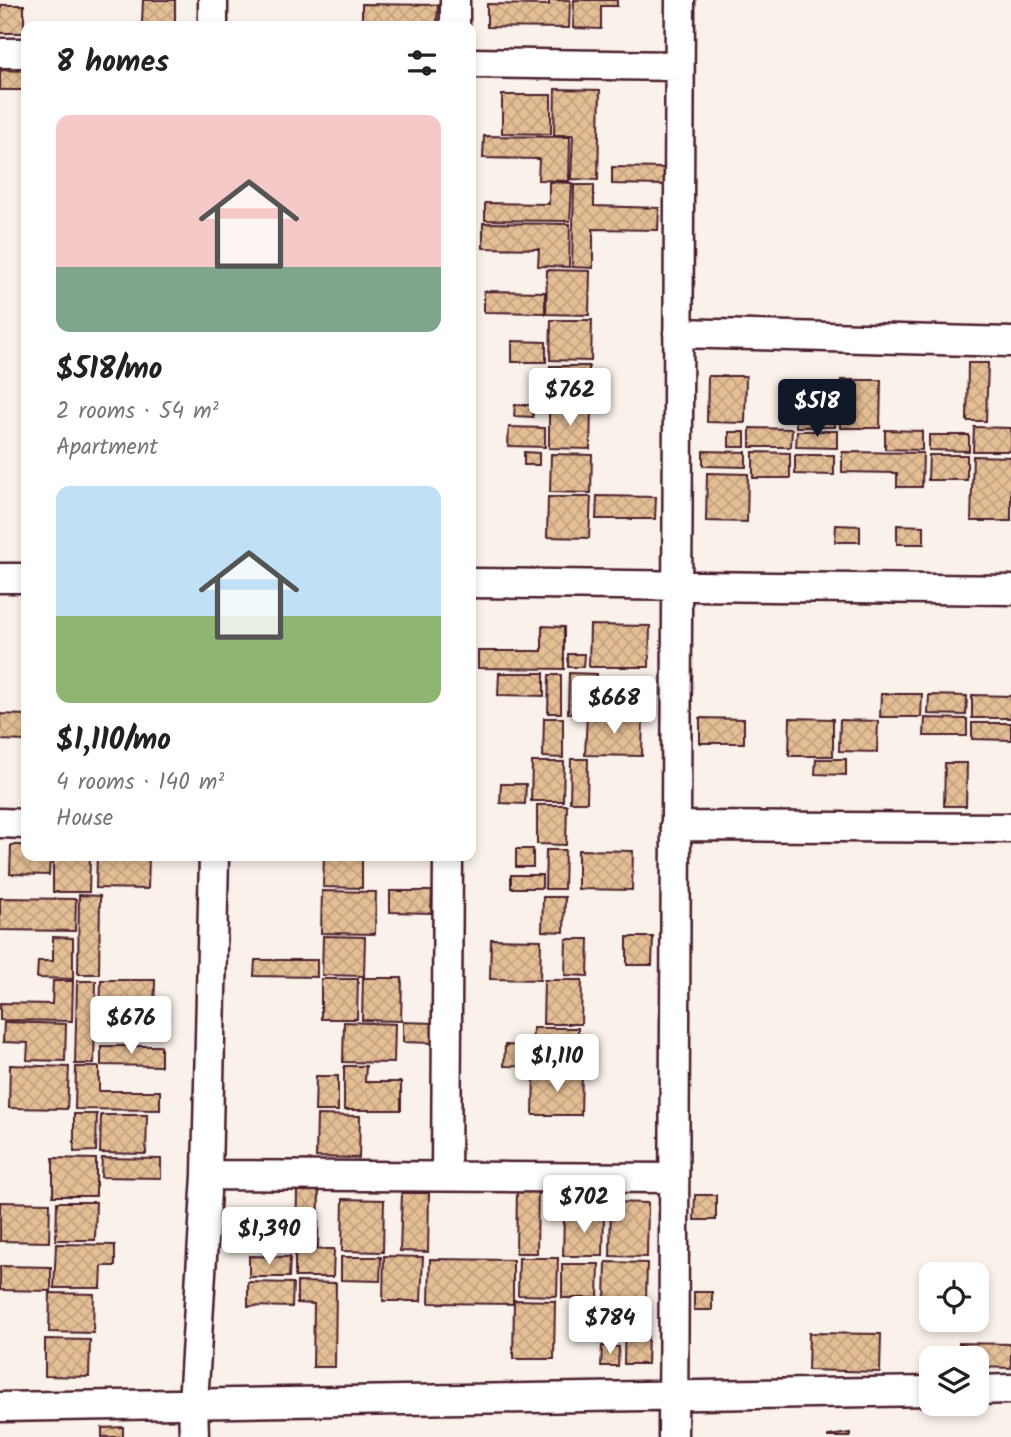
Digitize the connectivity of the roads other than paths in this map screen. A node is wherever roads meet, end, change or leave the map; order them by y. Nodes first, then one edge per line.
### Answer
1 (213, 0) edge
2 (455, 0) edge
3 (680, 0) edge
4 (213, 21) edge
5 (454, 21) edge
6 (0, 53) edge
7 (21, 53) edge
8 (476, 63) edge
9 (679, 66) junction
10 (678, 333) junction
11 (1011, 342) edge
12 (0, 578) edge
13 (21, 578) edge
14 (476, 583) edge
15 (676, 586) junction
16 (1011, 590) edge
17 (0, 823) edge
18 (21, 824) edge
19 (675, 826) junction
20 (1011, 828) edge
21 (214, 861) edge
22 (448, 861) edge
23 (207, 1175) junction
24 (446, 1177) junction
25 (673, 1178) junction
26 (1011, 1389) edge
27 (989, 1390) edge
28 (919, 1391) edge
29 (672, 1395) junction
30 (194, 1402) junction
31 (0, 1407) edge
32 (194, 1437) edge
33 (673, 1437) edge

1 - 4 street
2 - 5 street
3 - 9 street
6 - 7 street
8 - 9 street
9 - 10 street
10 - 11 street
10 - 15 street
12 - 13 street
14 - 15 street
15 - 16 street
15 - 19 street
17 - 18 street
19 - 20 street
19 - 25 street
21 - 23 street
22 - 24 street
23 - 24 street
23 - 30 street
24 - 25 street
25 - 29 street
26 - 27 street
28 - 29 street
29 - 30 street
29 - 33 street
30 - 31 street
30 - 32 street

